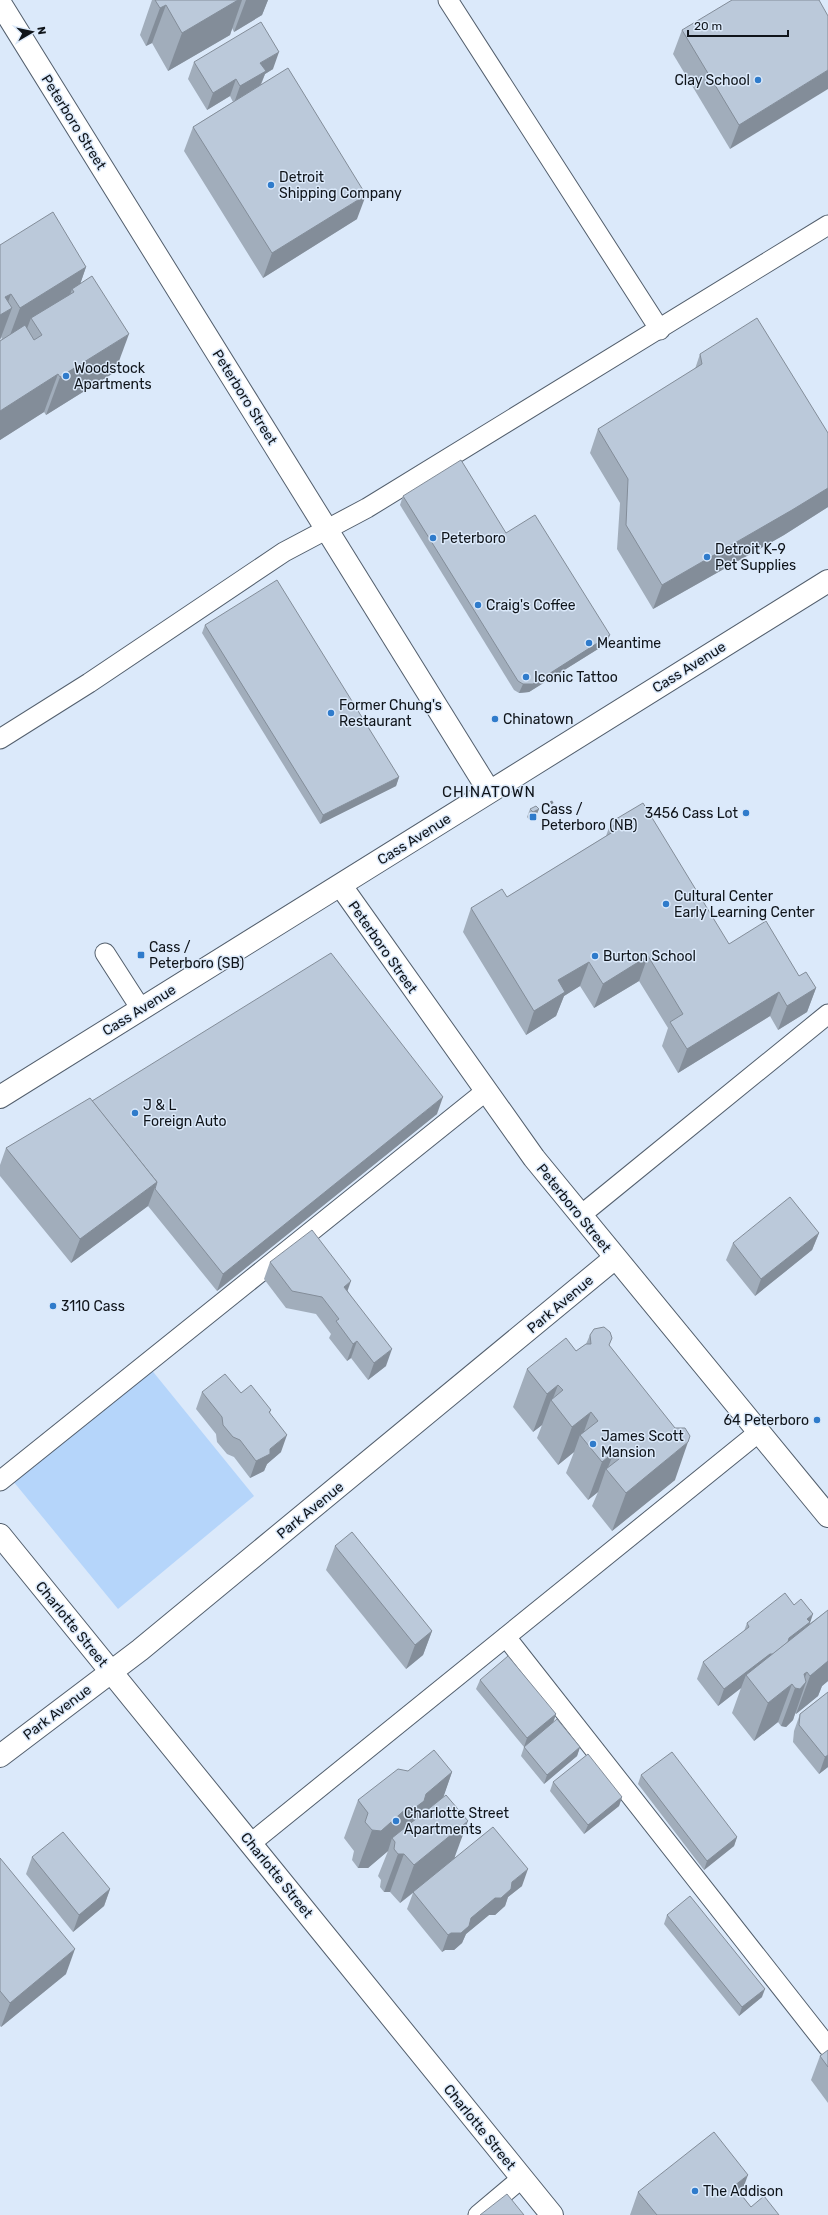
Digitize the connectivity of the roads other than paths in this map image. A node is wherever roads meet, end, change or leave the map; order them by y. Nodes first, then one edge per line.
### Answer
1 (448, 0) edge
2 (0, 3) edge
3 (828, 225) edge
4 (660, 330) junction
5 (328, 530) junction
6 (828, 581) edge
7 (1, 735) edge
8 (489, 791) junction
9 (341, 886) junction
10 (105, 953) dead end
11 (141, 1009) junction
12 (828, 1014) edge
13 (486, 1091) junction
14 (0, 1097) edge
15 (581, 1215) junction
16 (614, 1258) junction
17 (759, 1432) junction
18 (0, 1481) edge
19 (828, 1516) edge
20 (0, 1535) edge
21 (506, 1636) junction
22 (111, 1672) junction
23 (0, 1756) edge
24 (251, 1843) junction
25 (828, 2046) edge
26 (522, 2178) junction
27 (478, 2215) edge
28 (552, 2215) edge

1 - 4 lane
2 - 5 street, Peterboro Street
3 - 4 lane
4 - 5 lane
5 - 7 lane
5 - 8 street, Peterboro Street
6 - 8 street, Cass Avenue
8 - 9 street, Cass Avenue
9 - 11 street, Cass Avenue
9 - 13 street, Peterboro Street
10 - 11 lane
11 - 14 street, Cass Avenue
12 - 15 lane
13 - 15 street, Peterboro Street
13 - 18 lane
15 - 16 street, Peterboro Street
16 - 17 street, Peterboro Street
16 - 22 street, Park Avenue
17 - 19 street, Peterboro Street
17 - 21 lane
20 - 22 street, Charlotte Street
21 - 24 lane
21 - 25 lane
22 - 23 street, Park Avenue
22 - 24 street, Charlotte Street
24 - 26 street, Charlotte Street
26 - 27 lane
26 - 28 street, Charlotte Street

